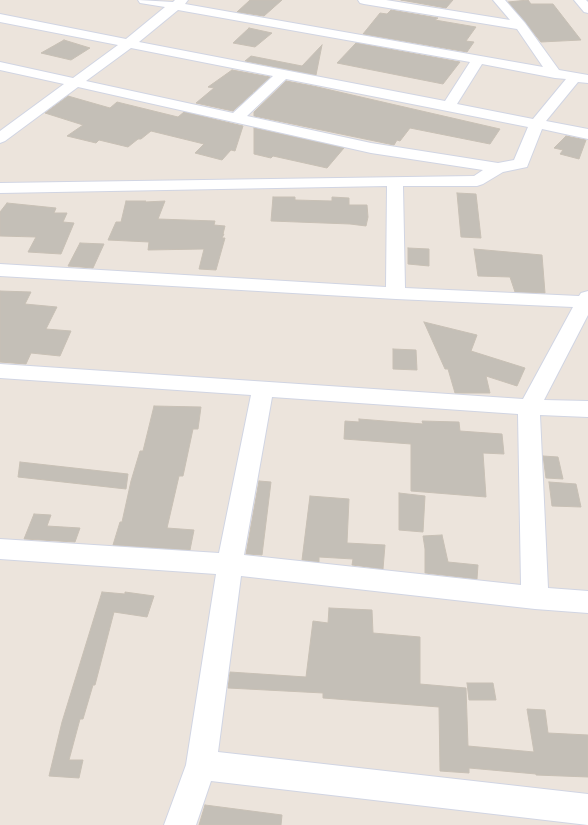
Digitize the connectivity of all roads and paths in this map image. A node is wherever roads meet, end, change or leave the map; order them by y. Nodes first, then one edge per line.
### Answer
1 (144, 0) edge
2 (364, 0) edge
3 (499, 0) edge
4 (580, 0) edge
5 (178, 3) edge
6 (588, 9) edge
7 (0, 18) edge
8 (521, 26) junction
9 (129, 43) junction
10 (478, 60) junction
11 (0, 66) edge
12 (283, 74) junction
13 (555, 74) junction
14 (581, 78) edge
15 (76, 82) junction
16 (449, 106) junction
17 (237, 117) junction
18 (536, 124) junction
19 (588, 134) edge
20 (0, 138) edge
21 (498, 168) junction
22 (395, 181) junction
23 (0, 188) edge
24 (0, 270) edge
25 (396, 293) junction
26 (587, 299) edge
27 (0, 371) edge
28 (263, 388) junction
29 (529, 406) junction
30 (588, 409) edge
31 (0, 549) edge
32 (230, 564) junction
33 (535, 598) junction
34 (588, 602) edge
35 (201, 765) junction
36 (588, 810) edge
37 (180, 825) edge

1 - 5 street
2 - 8 street
3 - 8 street
4 - 6 street
5 - 9 street
5 - 10 street
7 - 9 street
8 - 13 street
9 - 12 street
9 - 15 street
10 - 13 street
10 - 16 street
11 - 15 street
12 - 16 street
12 - 17 street
13 - 14 street
14 - 18 street
15 - 17 street
15 - 20 street
16 - 18 street
17 - 21 street
18 - 19 street
18 - 21 street
21 - 22 street
22 - 23 street
22 - 25 street
24 - 25 street
25 - 26 street
26 - 29 street
27 - 28 street
28 - 29 street
28 - 32 street
29 - 30 street
29 - 33 street
31 - 32 street
32 - 33 street
32 - 35 street
33 - 34 street
35 - 36 street
35 - 37 street

